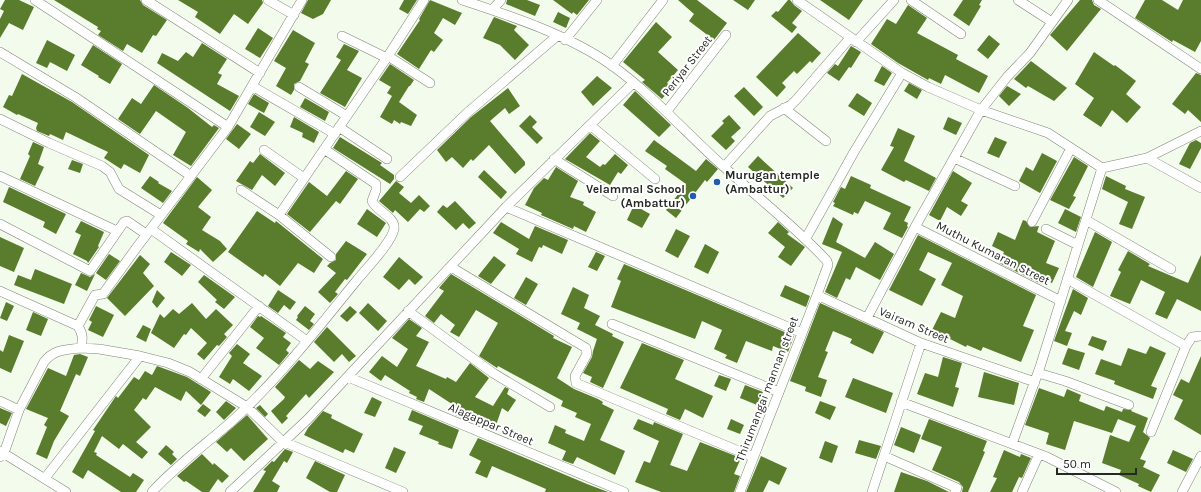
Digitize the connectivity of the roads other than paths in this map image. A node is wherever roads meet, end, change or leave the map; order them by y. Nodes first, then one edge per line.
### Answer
1 (35, 0) edge
2 (146, 0) edge
3 (268, 0) edge
4 (302, 0) edge
5 (424, 0) edge
6 (462, 0) edge
7 (500, 0) edge
8 (597, 0) edge
9 (663, 0) edge
10 (797, 0) edge
11 (894, 0) edge
12 (910, 0) edge
13 (1018, 0) edge
14 (1068, 0) edge
15 (1098, 0) edge
16 (492, 10) junction
17 (294, 15) junction
18 (1052, 22) junction
19 (961, 34) dead end
20 (726, 35) dead end
21 (342, 36) dead end
22 (561, 38) junction
23 (853, 40) junction
24 (0, 52) edge
25 (387, 57) junction
26 (612, 66) junction
27 (1198, 67) edge
28 (260, 73) junction
29 (902, 73) junction
30 (430, 83) dead end
31 (633, 83) junction
32 (252, 86) junction
33 (299, 87) dead end
34 (784, 108) junction
35 (980, 110) junction
36 (667, 111) junction
37 (347, 116) junction
38 (0, 119) edge
39 (590, 125) junction
40 (228, 127) junction
41 (337, 131) junction
42 (1201, 131) edge
43 (826, 141) dead end
44 (1071, 148) junction
45 (264, 150) dead end
46 (324, 150) junction
47 (954, 158) junction
48 (1147, 158) junction
49 (387, 159) dead end
50 (554, 159) junction
51 (724, 167) junction
52 (1102, 168) junction
53 (0, 176) edge
54 (191, 176) junction
55 (400, 177) dead end
56 (304, 178) junction
57 (655, 179) dead end
58 (1015, 186) dead end
59 (1201, 188) edge
60 (241, 190) dead end
61 (613, 196) dead end
62 (506, 207) junction
63 (161, 215) junction
64 (279, 215) junction
65 (1086, 220) junction
66 (1032, 222) dead end
67 (0, 224) edge
68 (915, 227) junction
69 (1046, 229) dead end
70 (117, 231) junction
71 (149, 232) junction
72 (806, 238) junction
73 (1078, 245) junction
74 (331, 256) dead end
75 (451, 267) junction
76 (1171, 269) dead end
77 (1068, 280) junction
78 (0, 291) edge
79 (817, 295) junction
80 (1061, 301) junction
81 (259, 306) junction
82 (408, 311) junction
83 (868, 318) junction
84 (612, 324) dead end
85 (78, 326) junction
86 (802, 333) junction
87 (1201, 336) edge
88 (307, 341) junction
89 (921, 343) junction
90 (1186, 346) junction
91 (81, 348) junction
92 (140, 356) junction
93 (1038, 373) junction
94 (348, 377) junction
95 (202, 379) junction
96 (1035, 382) junction
97 (779, 392) junction
98 (0, 401) edge
99 (901, 402) junction
100 (1129, 405) dead end
101 (247, 407) junction
102 (550, 407) dead end
103 (18, 410) junction
104 (1152, 432) dead end
105 (282, 442) junction
106 (1012, 444) junction
107 (1, 454) edge
108 (1039, 454) junction
109 (753, 456) junction
110 (884, 456) junction
111 (1201, 456) edge
112 (45, 478) junction
113 (66, 492) edge
114 (152, 492) edge
115 (230, 492) edge
116 (403, 492) edge
117 (624, 492) edge
118 (740, 492) edge
119 (872, 492) edge
120 (956, 492) edge
121 (1022, 492) edge
122 (1116, 492) edge
123 (1183, 492) edge

1 - 40 street
2 - 28 street
3 - 17 street
4 - 17 street
5 - 25 street
6 - 16 street
7 - 16 street
8 - 22 street
9 - 26 street
10 - 23 street
11 - 23 street
12 - 19 street
13 - 18 street
14 - 18 street
15 - 27 street
16 - 22 street
17 - 28 street
18 - 35 street
20 - 36 street, Periyar Street
21 - 25 street
22 - 26 street
22 - 55 street
23 - 29 street
23 - 34 street
24 - 54 street
25 - 30 street
25 - 37 street
26 - 31 street
28 - 32 street
29 - 35 street
29 - 72 street
31 - 36 street
31 - 39 street
32 - 40 street
32 - 41 street
33 - 37 street
34 - 43 street
34 - 51 street
35 - 44 street
35 - 47 street
36 - 51 street
37 - 41 street
38 - 63 street
39 - 50 street
39 - 57 street
40 - 54 street
41 - 46 street
41 - 49 street
42 - 48 street
44 - 52 street
44 - 66 street
45 - 56 street
46 - 56 street
46 - 88 street
47 - 58 street
47 - 68 street
48 - 52 street
48 - 59 street
50 - 61 street
50 - 62 street
51 - 72 street
52 - 65 street
53 - 70 street
54 - 63 street
56 - 64 street
60 - 64 street
62 - 75 street
62 - 86 street
63 - 71 street
64 - 74 street
65 - 73 street
65 - 76 street
67 - 70 street
68 - 80 street, Muthu Kumaran Street
68 - 83 street
69 - 73 street
70 - 71 street
71 - 81 street
71 - 85 street
72 - 79 street
73 - 77 street
75 - 82 street
75 - 109 street
77 - 80 street
77 - 90 street
78 - 85 street
79 - 83 street, Vairam Street
79 - 86 street, Thirumangai mannan street
80 - 93 street
81 - 88 street
81 - 95 street
82 - 94 street
82 - 102 street
83 - 89 street, Vairam Street
84 - 97 street
85 - 91 street
86 - 97 street, Thirumangai mannan street
87 - 90 street
88 - 101 street
89 - 96 street, Vairam Street
89 - 99 street
90 - 104 street
91 - 92 street
91 - 103 street
92 - 95 street
92 - 112 street
93 - 96 street
93 - 100 street
94 - 105 street
94 - 117 street, Alagappar Street
95 - 101 street
96 - 106 street
97 - 109 street, Thirumangai mannan street
98 - 103 street
99 - 106 street
99 - 110 street
101 - 105 street
101 - 114 street
103 - 107 street
105 - 115 street
105 - 116 street
106 - 108 street
107 - 112 street
108 - 121 street
108 - 122 street
109 - 118 street, Thirumangai mannan street
110 - 119 street
110 - 120 street
111 - 123 street
112 - 113 street

